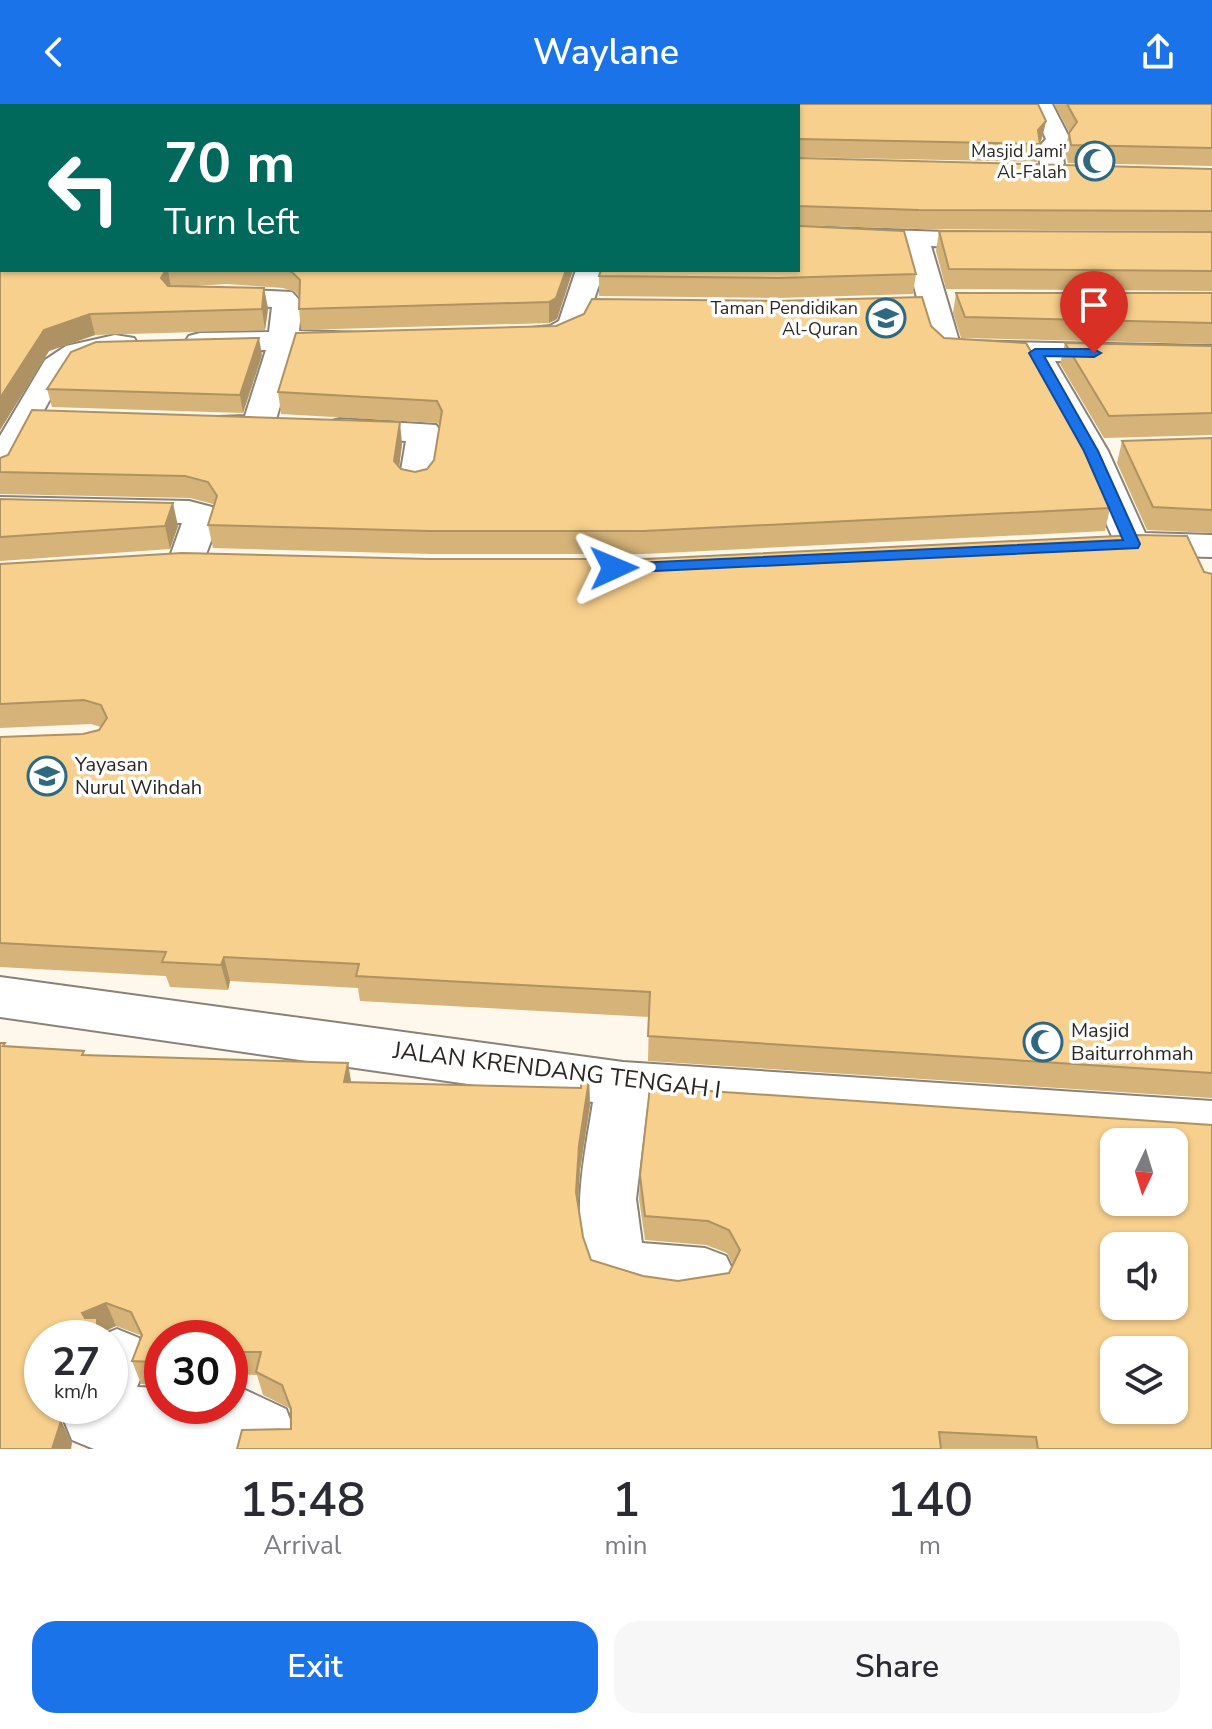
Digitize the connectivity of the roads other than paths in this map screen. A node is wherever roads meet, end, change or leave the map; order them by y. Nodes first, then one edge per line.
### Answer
1 (1041, 104) edge
2 (1021, 171) edge
3 (1053, 171) junction
4 (1081, 172) edge
5 (800, 235) edge
6 (916, 240) junction
7 (1016, 240) edge
8 (590, 272) edge
9 (278, 284) edge
10 (182, 297) edge
11 (495, 336) edge
12 (388, 338) edge
13 (281, 340) junction
14 (1035, 353) junction
15 (1212, 355) edge
16 (25, 419) junction
17 (64, 421) edge
18 (168, 424) edge
19 (283, 427) junction
20 (0, 469) edge
21 (416, 482) edge
22 (0, 508) edge
23 (1204, 546) edge
24 (186, 563) edge
25 (1212, 586) edge
26 (0, 997) edge
27 (623, 1084) junction
28 (1212, 1124) edge
29 (705, 1275) edge
30 (128, 1406) edge
31 (262, 1449) edge

1 - 3 street
2 - 3 street
3 - 4 street
5 - 6 street
6 - 7 street
6 - 14 street
8 - 11 street
9 - 10 street
9 - 13 street
12 - 13 street
13 - 16 street
13 - 19 street
14 - 15 street
14 - 23 street
16 - 17 street
16 - 20 street
18 - 19 street
19 - 21 street
22 - 24 street
23 - 25 street
26 - 27 street, JALAN KRENDANG TENGAH I
27 - 28 street, JALAN KRENDANG TENGAH I
27 - 29 street
30 - 31 street

